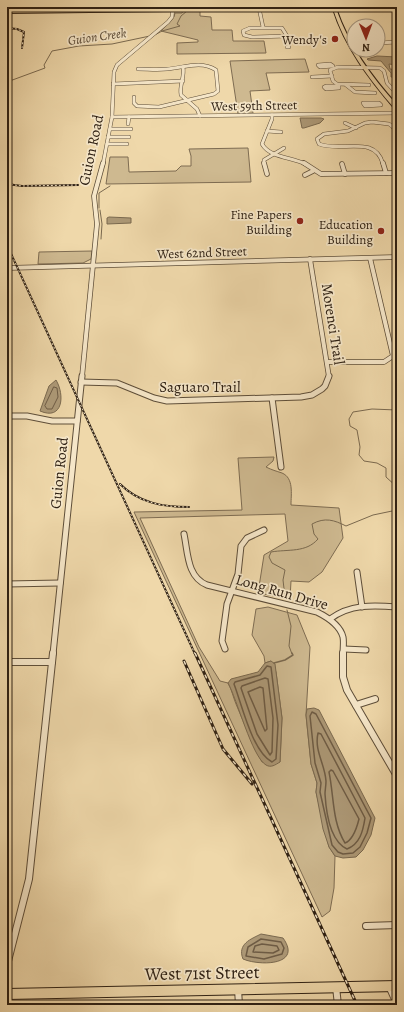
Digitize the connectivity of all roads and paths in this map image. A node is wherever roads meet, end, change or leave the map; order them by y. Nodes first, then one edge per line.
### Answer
1 (334, 7) edge
2 (337, 7) edge
3 (362, 7) edge
4 (173, 8) edge
5 (240, 8) edge
6 (259, 8) junction
7 (270, 8) edge
8 (7, 12) edge
9 (263, 27) junction
10 (346, 30) edge
11 (346, 33) edge
12 (286, 36) junction
13 (386, 42) edge
14 (397, 42) edge
15 (287, 47) dead end
16 (361, 58) edge
17 (362, 58) edge
18 (183, 66) junction
19 (366, 67) junction
20 (138, 69) dead end
21 (332, 76) junction
22 (312, 77) dead end
23 (183, 81) junction
24 (114, 84) junction
25 (346, 85) junction
26 (369, 85) dead end
27 (391, 88) junction
28 (397, 88) edge
29 (359, 93) junction
30 (375, 93) dead end
31 (397, 94) edge
32 (134, 97) dead end
33 (186, 100) junction
34 (363, 103) junction
35 (397, 104) edge
36 (397, 108) edge
37 (397, 113) edge
38 (267, 115) junction
39 (272, 115) junction
40 (200, 116) junction
41 (112, 117) junction
42 (129, 117) junction
43 (270, 121) junction
44 (345, 123) dead end
45 (128, 124) dead end
46 (356, 128) junction
47 (110, 129) junction
48 (131, 129) dead end
49 (267, 131) junction
50 (281, 132) dead end
51 (397, 135) edge
52 (108, 137) junction
53 (129, 137) dead end
54 (107, 144) junction
55 (127, 144) dead end
56 (284, 148) dead end
57 (275, 153) junction
58 (342, 164) dead end
59 (313, 171) junction
60 (386, 173) junction
61 (397, 173) edge
62 (267, 174) dead end
63 (346, 174) junction
64 (305, 175) dead end
65 (397, 257) edge
66 (370, 258) junction
67 (310, 259) junction
68 (94, 265) junction
69 (7, 268) edge
70 (327, 362) junction
71 (81, 382) junction
72 (321, 390) joint
73 (272, 398) junction
74 (7, 416) edge
75 (77, 421) junction
76 (281, 467) dead end
77 (264, 530) dead end
78 (184, 534) dead end
79 (357, 572) dead end
80 (60, 583) junction
81 (7, 584) edge
82 (231, 591) junction
83 (362, 607) junction
84 (397, 608) edge
85 (330, 619) junction
86 (225, 649) dead end
87 (344, 649) junction
88 (366, 650) dead end
89 (7, 662) edge
90 (52, 662) junction
91 (375, 699) dead end
92 (356, 705) junction
93 (397, 776) edge
94 (397, 925) edge
95 (366, 926) dead end
96 (7, 965) edge
97 (393, 986) edge
98 (336, 987) junction
99 (238, 989) junction
100 (7, 994) edge
101 (397, 1004) edge
102 (239, 1005) edge
103 (338, 1005) edge

1 - 2 main road
1 - 7 main road
1 - 11 main road
2 - 3 main road
2 - 10 main road
4 - 5 main road
4 - 8 main road
4 - 24 street, Guion Road
5 - 6 main road
6 - 7 main road
6 - 9 street
9 - 12 street
9 - 12 street
12 - 15 street
13 - 14 street
16 - 19 main road
17 - 19 main road
18 - 20 street
18 - 23 street
18 - 33 street
19 - 21 street
19 - 27 street
19 - 35 main road
19 - 36 main road
21 - 22 street
21 - 25 street
23 - 24 street
23 - 33 street
24 - 41 street, Guion Road
25 - 26 street
25 - 29 street
27 - 28 street
27 - 31 street
29 - 30 street
29 - 34 street
32 - 33 street
33 - 40 street
34 - 34 street
37 - 39 street, West 59th Street
38 - 39 street, West 59th Street
38 - 40 street, West 59th Street
38 - 43 street
39 - 43 street
40 - 42 street, West 59th Street
41 - 42 street, West 59th Street
41 - 47 street, Guion Road
42 - 45 street
43 - 49 street
44 - 46 street
46 - 51 street
46 - 60 street
47 - 48 street
47 - 52 street, Guion Road
49 - 50 street
49 - 57 street
52 - 53 street
52 - 54 street, Guion Road
54 - 55 street
54 - 68 street, Guion Road
56 - 57 street
57 - 59 street
57 - 62 street
58 - 63 street
59 - 63 street
59 - 64 street
60 - 61 street
60 - 63 street
65 - 66 street, West 62nd Street
66 - 67 street, West 62nd Street
66 - 70 street
67 - 68 street, West 62nd Street
67 - 70 street, Morenci Trail
68 - 69 street, West 62nd Street
68 - 71 street, Guion Road
70 - 72 street, Morenci Trail
71 - 73 street, Saguaro Trail
71 - 75 street, Guion Road
72 - 73 street, Saguaro Trail
73 - 76 street
74 - 75 street
75 - 80 street, Guion Road
77 - 82 street
78 - 82 street, Long Run Drive
79 - 83 street
80 - 81 street
80 - 90 street, Guion Road
82 - 85 street, Long Run Drive
82 - 86 street
83 - 84 street
83 - 85 street
85 - 87 street, Long Run Drive
87 - 88 street
87 - 92 street, Long Run Drive
89 - 90 street
90 - 96 street, Guion Road
91 - 92 street
92 - 93 street, Long Run Drive
94 - 95 street
97 - 98 main road, West 71st Street
97 - 101 street
98 - 99 main road, West 71st Street
98 - 103 street
99 - 100 main road, West 71st Street
99 - 102 street

